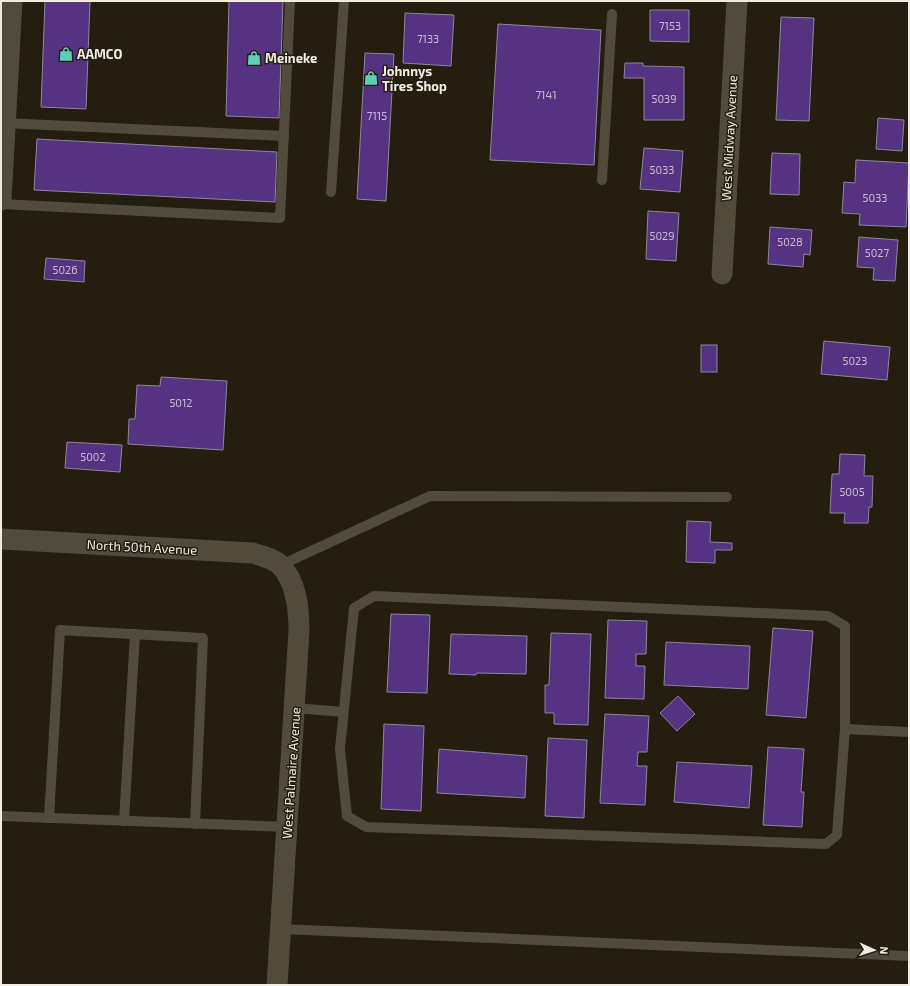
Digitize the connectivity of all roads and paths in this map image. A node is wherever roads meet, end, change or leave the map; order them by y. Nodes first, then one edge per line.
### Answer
1 (12, 1) edge
2 (290, 1) edge
3 (344, 1) edge
4 (737, 1) edge
5 (612, 14) dead end
6 (5, 123) junction
7 (284, 136) junction
8 (602, 180) dead end
9 (331, 192) dead end
10 (1, 200) edge
11 (1, 204) edge
12 (722, 274) dead end
13 (727, 497) dead end
14 (1, 539) edge
15 (281, 565) junction
16 (135, 634) junction
17 (295, 708) junction
18 (343, 712) junction
19 (845, 729) junction
20 (909, 732) edge
21 (1, 816) edge
22 (49, 818) junction
23 (124, 821) junction
24 (195, 824) junction
25 (288, 827) junction
26 (281, 929) junction
27 (909, 956) edge
28 (277, 985) edge

1 - 6 street
2 - 7 lane
3 - 9 lane
4 - 12 street, West Midway Avenue
5 - 8 lane
6 - 7 lane
6 - 10 street
7 - 11 lane
13 - 15 lane
14 - 15 street, North 50th Avenue
15 - 17 street, West Palmaire Avenue
16 - 22 lane
16 - 23 lane
16 - 24 lane
17 - 18 lane
17 - 25 street, West Palmaire Avenue
18 - 19 lane
18 - 19 lane
19 - 20 lane
21 - 22 lane
22 - 23 lane
23 - 24 lane
24 - 25 lane
25 - 26 street, West Palmaire Avenue
26 - 27 lane
26 - 28 street, West Palmaire Avenue

